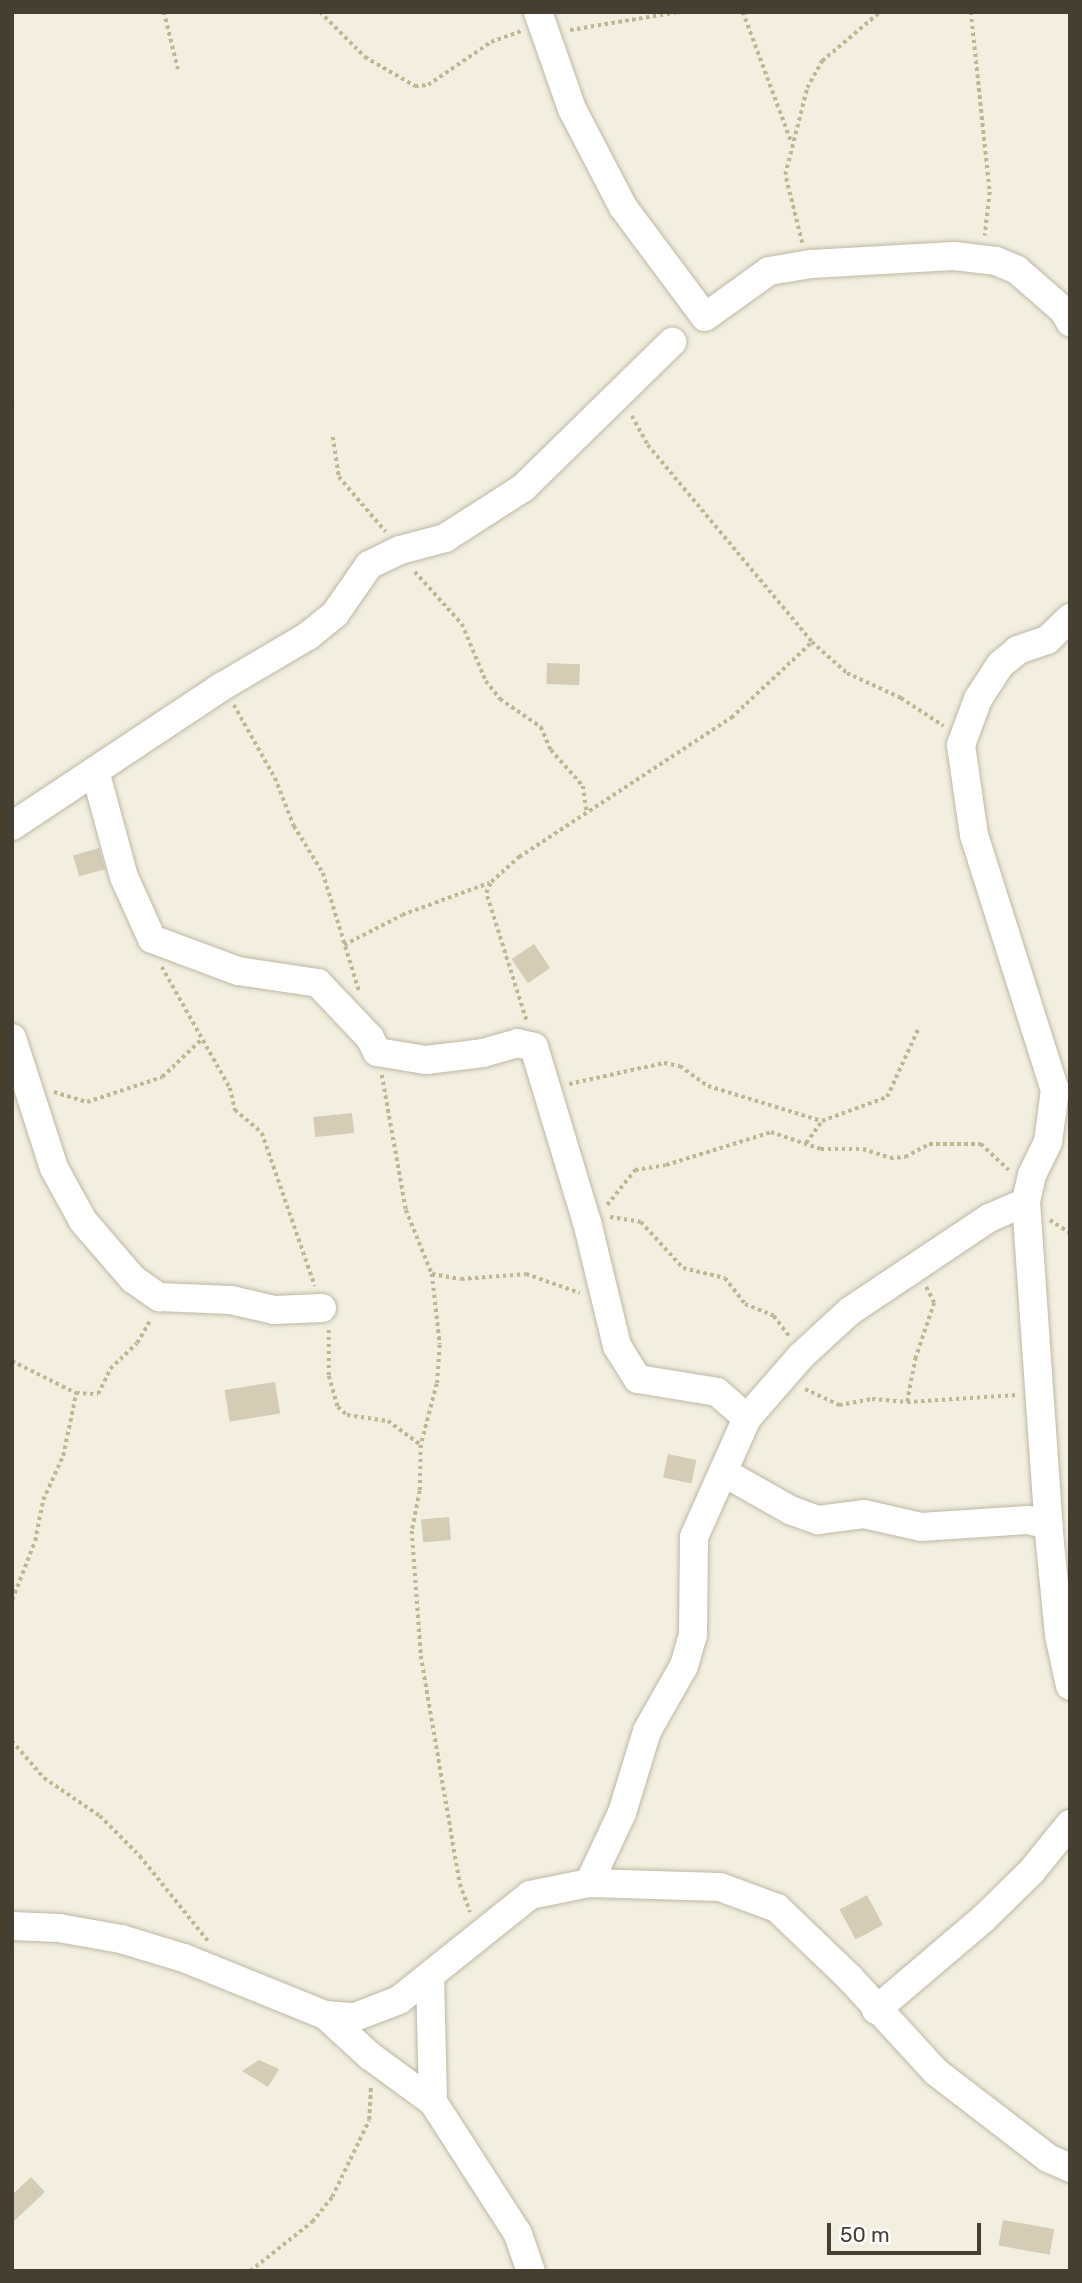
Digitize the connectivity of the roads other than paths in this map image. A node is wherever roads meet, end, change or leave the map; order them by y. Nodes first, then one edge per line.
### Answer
1 (540, 20) edge
2 (1070, 322) edge
3 (672, 342) dead end
4 (1070, 618) edge
5 (95, 771) junction
6 (13, 823) edge
7 (12, 1038) edge
8 (1029, 1189) junction
9 (322, 1308) road end
10 (747, 1418) junction
11 (725, 1473) junction
12 (1048, 1525) junction
13 (1070, 1686) edge
14 (1070, 1824) edge
15 (589, 1883) junction
16 (12, 1926) edge
17 (430, 1976) junction
18 (876, 2010) junction
19 (325, 2015) junction
20 (433, 2102) junction
21 (1070, 2168) edge
22 (531, 2271) edge

1 - 2 street
3 - 5 street
4 - 8 street
5 - 6 street
5 - 10 street
7 - 9 street
8 - 10 street
8 - 12 street
10 - 11 street
11 - 12 street
11 - 15 street
12 - 13 street
14 - 18 street
15 - 17 street
15 - 18 street
16 - 19 street
17 - 19 street
17 - 20 street
18 - 21 street
19 - 20 street
20 - 22 street

